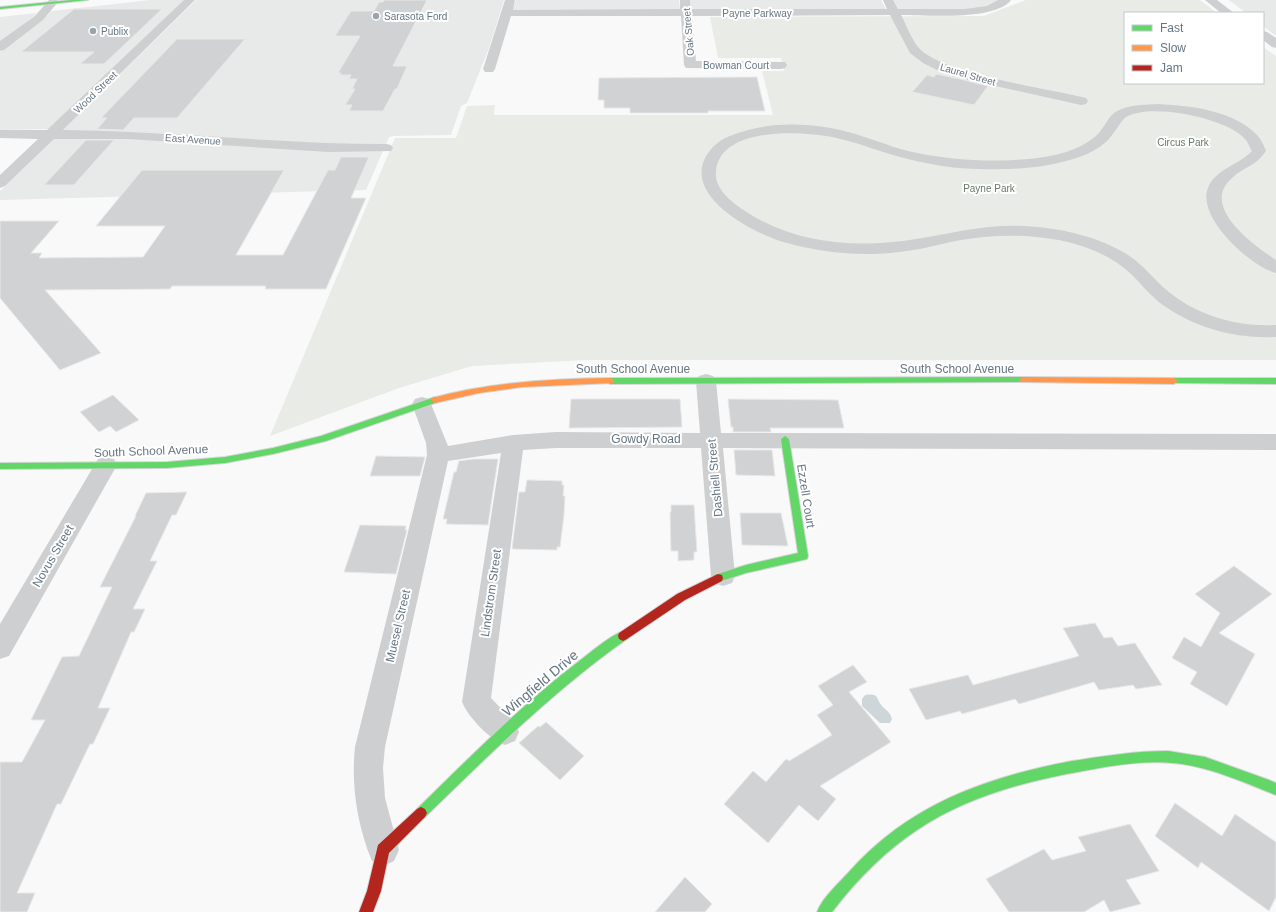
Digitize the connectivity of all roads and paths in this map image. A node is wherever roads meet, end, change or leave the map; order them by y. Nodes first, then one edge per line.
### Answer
1 (67, 0) edge
2 (86, 0) edge
3 (190, 0) edge
4 (510, 0) edge
5 (685, 0) edge
6 (887, 0) edge
7 (1006, 0) edge
8 (1210, 0) edge
9 (53, 2) junction
10 (0, 8) edge
11 (1227, 12) edge
12 (506, 13) junction
13 (686, 13) junction
14 (894, 13) junction
15 (1264, 35) edge
16 (1276, 44) edge
17 (0, 47) edge
18 (690, 65) joint
19 (781, 65) dead end
20 (490, 69) dead end
21 (1081, 101) dead end
22 (0, 134) edge
23 (51, 135) junction
24 (386, 148) dead end
25 (0, 183) edge
26 (1276, 268) edge
27 (1276, 331) edge
28 (706, 381) junction
29 (1276, 381) edge
30 (422, 404) junction
31 (712, 439) junction
32 (785, 440) junction
33 (1276, 442) edge
34 (513, 443) junction
35 (438, 455) junction
36 (106, 465) junction
37 (0, 466) edge
38 (803, 556) joint
39 (723, 576) junction
40 (0, 648) edge
41 (505, 732) junction
42 (1276, 789) edge
43 (383, 850) junction
44 (366, 912) edge
45 (824, 912) edge

1 - 9 street
2 - 9 street
3 - 23 street, Wood Street
4 - 12 street
5 - 13 street, Oak Street
6 - 14 street, Laurel Street
7 - 14 street, Payne Parkway
8 - 11 street
9 - 10 street
9 - 17 street
12 - 13 street, Payne Parkway
12 - 20 street
13 - 14 street, Payne Parkway
13 - 18 street, Oak Street
14 - 21 street, Laurel Street
15 - 16 street
18 - 19 street, Bowman Court
22 - 23 street, East Avenue
23 - 24 street, East Avenue
23 - 25 street, Wood Street
26 - 27 street
28 - 29 street, South School Avenue
28 - 30 street, South School Avenue
28 - 31 street, Dashiell Street
30 - 35 street, Muesel Street
30 - 36 street, South School Avenue
31 - 32 street, Gowdy Road
31 - 34 street, Gowdy Road
31 - 39 street, Dashiell Street
32 - 33 street, Gowdy Road
32 - 38 street, Ezzell Court
34 - 35 street, Gowdy Road
34 - 41 street, Lindstrom Street
35 - 43 street, Muesel Street
36 - 37 street, South School Avenue
36 - 40 street, Novus Street
38 - 39 street, Wingfield Drive
39 - 41 street, Wingfield Drive
41 - 43 street, Wingfield Drive
42 - 45 street
43 - 44 street

